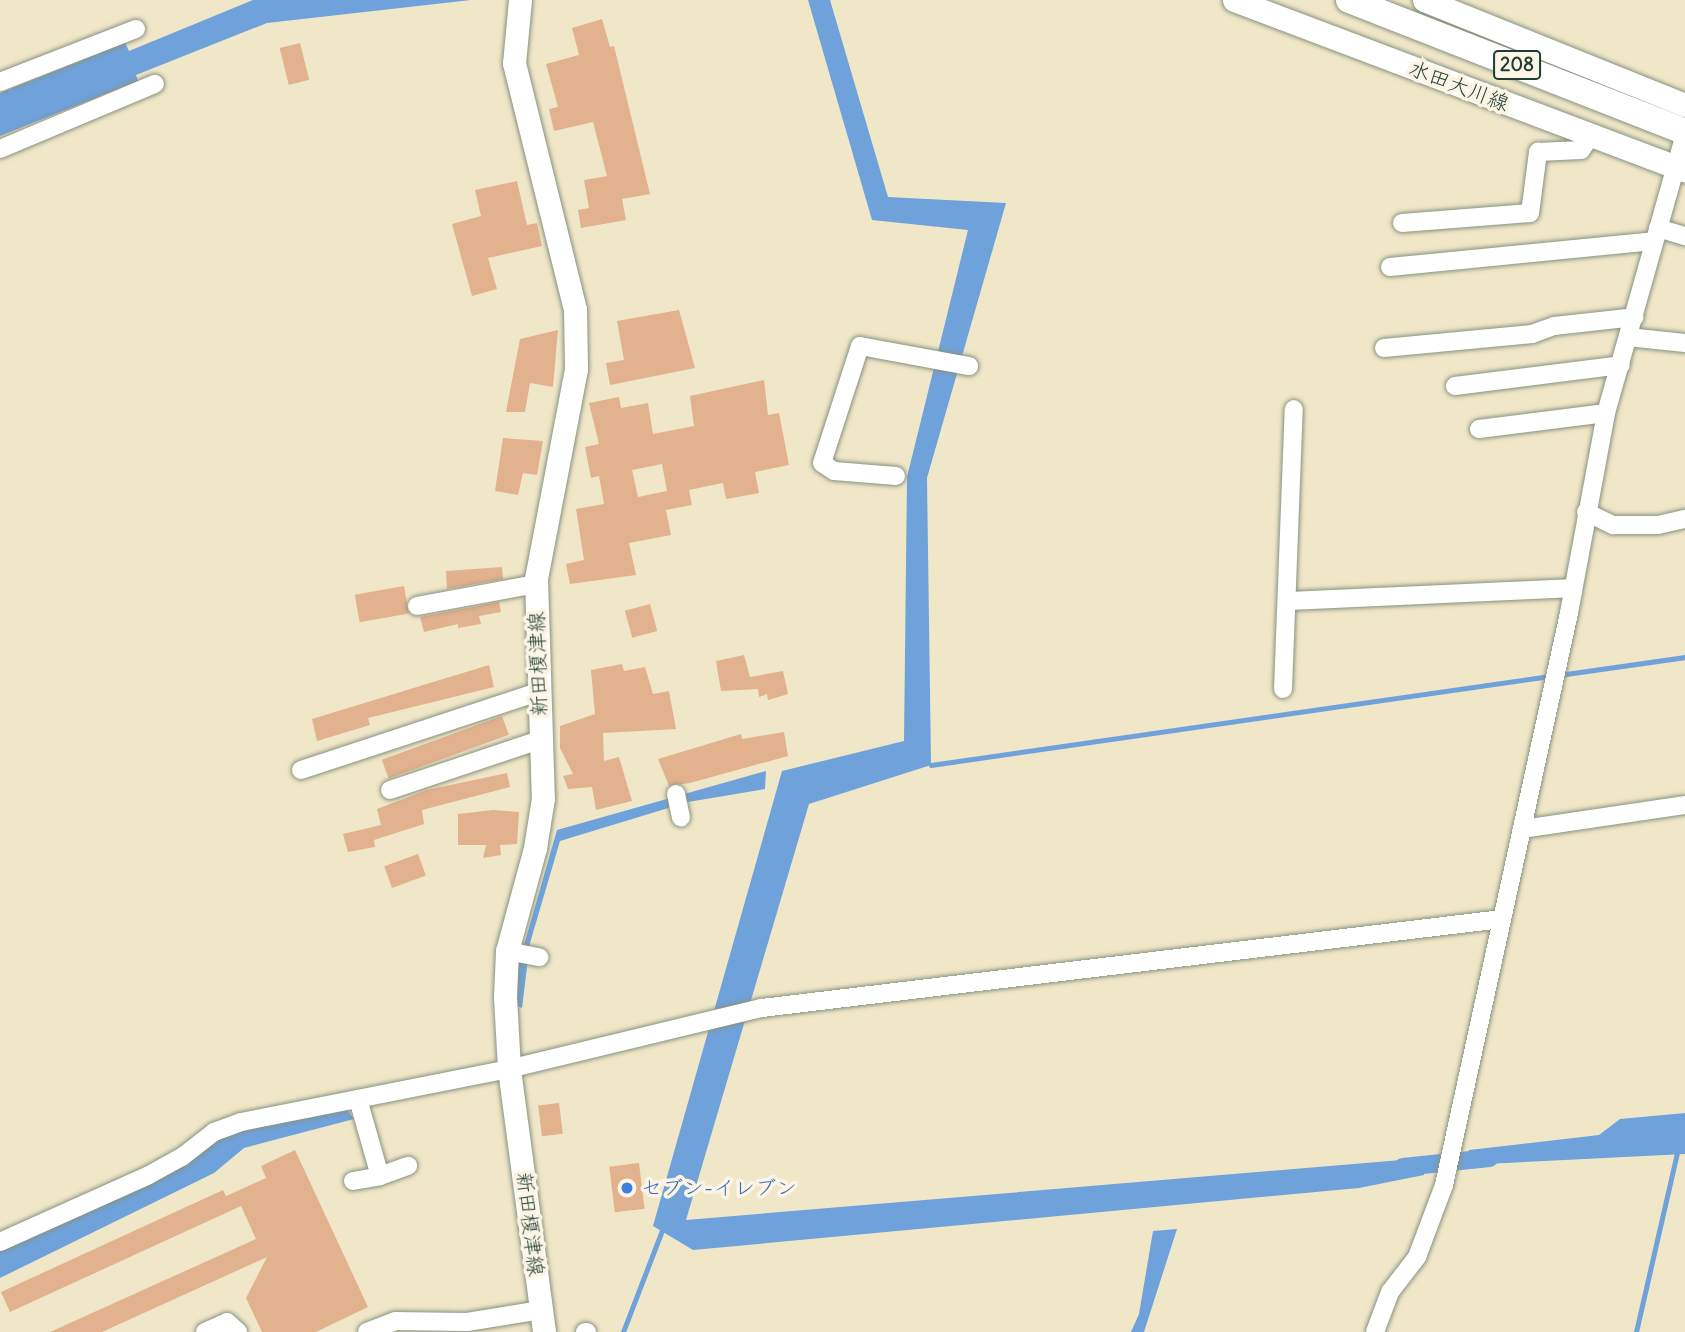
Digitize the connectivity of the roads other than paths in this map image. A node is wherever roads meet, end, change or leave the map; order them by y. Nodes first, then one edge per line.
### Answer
1 (1234, 0) edge
2 (1349, 0) edge
3 (1375, 0) edge
4 (1424, 0) edge
5 (520, 2) edge
6 (136, 29) dead end
7 (0, 82) edge
8 (155, 84) dead end
9 (1685, 105) edge
10 (1685, 122) edge
11 (1685, 132) edge
12 (1590, 137) junction
13 (0, 149) edge
14 (1679, 167) edge
15 (1402, 223) dead end
16 (1656, 235) junction
17 (1685, 236) edge
18 (1390, 267) dead end
19 (1635, 317) junction
20 (1628, 337) junction
21 (1685, 344) edge
22 (1384, 348) dead end
23 (964, 365) dead end
24 (1621, 365) junction
25 (1455, 386) dead end
26 (1294, 409) dead end
27 (1606, 413) junction
28 (1479, 429) dead end
29 (896, 476) dead end
30 (1586, 512) junction
31 (1685, 519) edge
32 (536, 584) junction
33 (1572, 588) junction
34 (1287, 601) junction
35 (417, 606) dead end
36 (1283, 690) dead end
37 (538, 692) junction
38 (542, 739) junction
39 (301, 770) dead end
40 (390, 790) dead end
41 (676, 794) dead end
42 (1685, 806) edge
43 (681, 817) dead end
44 (1522, 829) junction
45 (1502, 919) junction
46 (507, 951) junction
47 (539, 957) dead end
48 (509, 1069) junction
49 (358, 1100) junction
50 (408, 1166) dead end
51 (380, 1176) junction
52 (353, 1181) dead end
53 (0, 1242) edge
54 (537, 1318) edge
55 (205, 1332) edge
56 (238, 1332) edge
57 (367, 1332) edge
58 (524, 1332) edge
59 (1375, 1332) edge

1 - 12 main road, 水田大川線
2 - 11 highway, 208
3 - 10 highway, 208
4 - 9 main road
5 - 32 main road, 新田榎津線
6 - 7 street
8 - 13 street
11 - 14 street
12 - 14 main road, 水田大川線
12 - 15 street
14 - 16 street
16 - 17 street
16 - 18 street
16 - 19 street
19 - 20 street
19 - 22 street
20 - 21 street
20 - 24 street
23 - 29 street
24 - 25 street
24 - 27 street
26 - 34 street
27 - 28 street
27 - 30 street
30 - 31 street
30 - 33 street
32 - 35 street
32 - 37 main road, 新田榎津線
33 - 34 street
33 - 44 street
34 - 36 street
37 - 38 main road, 新田榎津線
37 - 39 street
38 - 40 street
38 - 46 main road, 新田榎津線
41 - 43 street
42 - 44 street
44 - 45 street
45 - 48 street
45 - 59 street
46 - 47 street
46 - 48 main road, 新田榎津線
48 - 49 street
48 - 54 main road, 新田榎津線
49 - 51 street
49 - 53 street
50 - 51 street
51 - 52 street
54 - 57 street
54 - 58 street
55 - 56 street

